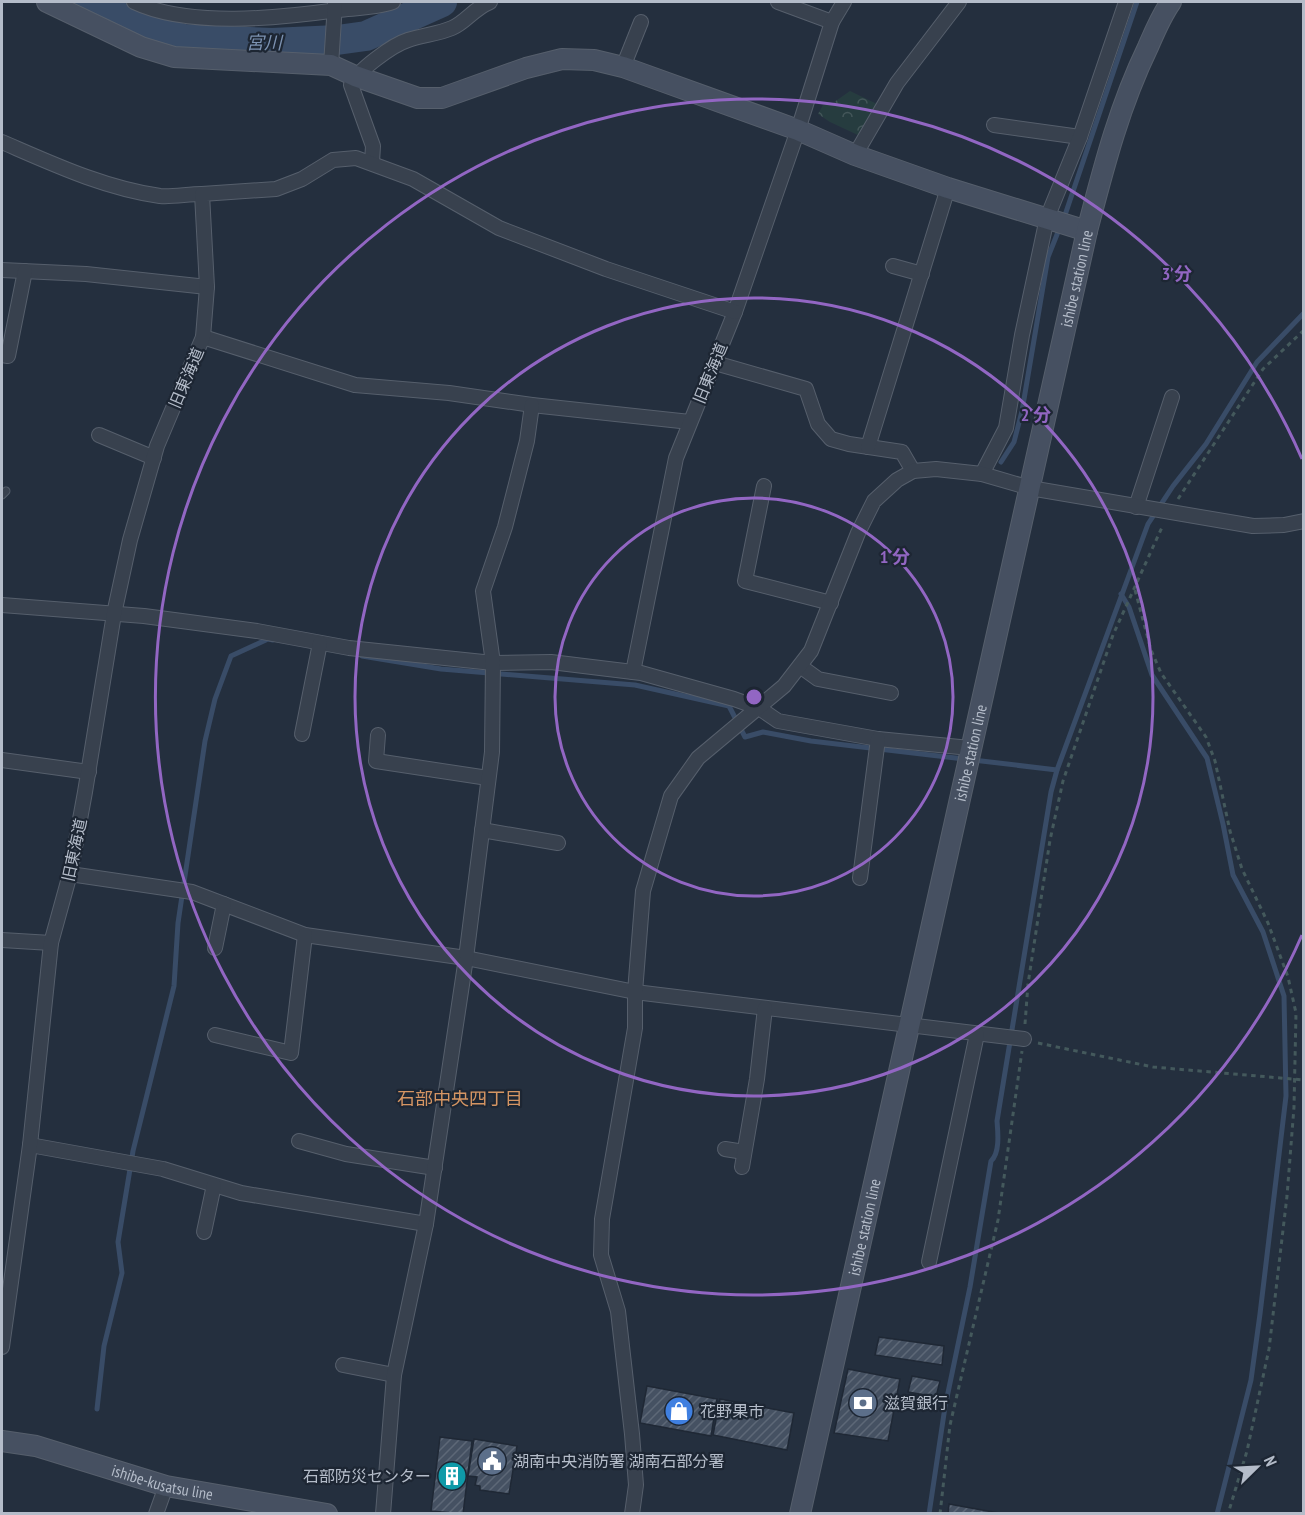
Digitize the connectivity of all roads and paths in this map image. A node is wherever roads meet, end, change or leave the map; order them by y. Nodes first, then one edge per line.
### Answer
1 (46, 2) edge
2 (134, 2) edge
3 (393, 2) edge
4 (490, 2) edge
5 (778, 2) edge
6 (844, 2) edge
7 (958, 2) edge
8 (1126, 2) edge
9 (1171, 2) edge
10 (335, 10) edge
11 (641, 22) dead end
12 (832, 22) junction
13 (332, 58) junction
14 (623, 67) junction
15 (355, 76) junction
16 (994, 125) dead end
17 (798, 130) junction
18 (1080, 137) junction
19 (2, 142) edge
20 (855, 155) junction
21 (372, 162) junction
22 (948, 188) junction
23 (202, 194) junction
24 (1047, 218) junction
25 (1087, 231) junction
26 (893, 266) dead end
27 (2, 270) edge
28 (25, 271) junction
29 (922, 274) junction
30 (207, 287) junction
31 (735, 312) junction
32 (1304, 330) edge
33 (203, 337) junction
34 (2, 355) edge
35 (715, 363) junction
36 (1172, 397) dead end
37 (532, 405) junction
38 (690, 422) junction
39 (99, 435) dead end
40 (868, 447) junction
41 (154, 458) junction
42 (913, 471) junction
43 (982, 474) junction
44 (764, 486) dead end
45 (1030, 488) junction
46 (1136, 507) junction
47 (1170, 511) junction
48 (1304, 521) edge
49 (1134, 588) junction
50 (831, 603) junction
51 (2, 605) edge
52 (114, 614) junction
53 (320, 642) junction
54 (493, 663) junction
55 (800, 666) junction
56 (633, 672) junction
57 (891, 693) dead end
58 (759, 708) junction
59 (302, 734) dead end
60 (378, 735) dead end
61 (878, 739) junction
62 (970, 748) junction
63 (2, 760) edge
64 (89, 772) junction
65 (488, 778) junction
66 (482, 830) junction
67 (558, 843) dead end
68 (70, 874) junction
69 (860, 878) dead end
70 (224, 904) junction
71 (305, 935) junction
72 (2, 940) edge
73 (51, 943) junction
74 (214, 948) dead end
75 (466, 958) junction
76 (635, 992) junction
77 (765, 1008) junction
78 (907, 1026) junction
79 (977, 1034) junction
80 (214, 1035) dead end
81 (1024, 1039) junction
82 (1295, 1080) junction
83 (1304, 1080) edge
84 (299, 1141) dead end
85 (30, 1145) junction
86 (725, 1149) dead end
87 (744, 1152) junction
88 (742, 1167) dead end
89 (435, 1168) junction
90 (214, 1185) junction
91 (426, 1224) junction
92 (204, 1232) dead end
93 (929, 1262) dead end
94 (2, 1347) edge
95 (343, 1365) dead end
96 (394, 1375) junction
97 (2, 1441) edge
98 (166, 1486) junction
99 (156, 1514) edge
100 (327, 1514) edge
101 (382, 1514) edge
102 (632, 1514) edge
103 (800, 1514) edge
104 (940, 1514) edge
105 (1228, 1514) edge

1 - 13 main road
2 - 10 street
3 - 10 street
4 - 15 street
5 - 12 street
6 - 12 street, 旧東海道
7 - 20 street
8 - 18 street
9 - 25 main road, ishibe station line
10 - 13 street
11 - 14 street
12 - 17 street, 旧東海道
13 - 15 main road
14 - 15 main road
14 - 17 main road
15 - 21 street
16 - 18 street
17 - 20 main road
17 - 31 street, 旧東海道
18 - 24 street
19 - 23 street
20 - 22 main road
21 - 23 street
21 - 31 street
22 - 24 main road
22 - 29 street
23 - 30 street
24 - 25 main road
24 - 43 street
25 - 45 main road, ishibe station line
26 - 29 street
27 - 28 street
28 - 30 street
28 - 34 street
29 - 40 street
30 - 33 street
31 - 35 street, 旧東海道
32 - 47 path
33 - 37 street, 旧東海道
33 - 41 street, 旧東海道
35 - 38 street, 旧東海道
35 - 40 street
36 - 46 street
37 - 38 street, 旧東海道
37 - 54 street
38 - 56 street
39 - 41 street
40 - 42 street
41 - 52 street, 旧東海道
42 - 43 street
42 - 50 street
43 - 45 street
44 - 50 street
45 - 46 street
45 - 62 main road, ishibe station line
46 - 47 street
47 - 48 street
47 - 49 path
49 - 81 path
49 - 82 path
50 - 55 street
51 - 52 street
52 - 53 street
52 - 64 street, 旧東海道
53 - 54 street
53 - 59 street
54 - 56 street
54 - 65 street
55 - 57 street
55 - 58 street
56 - 58 street
58 - 61 street
58 - 76 street
60 - 65 street
61 - 62 street
61 - 69 street
62 - 78 main road, ishibe station line
63 - 64 street
64 - 68 street, 旧東海道
65 - 66 street
66 - 67 street
66 - 75 street
68 - 70 street
68 - 73 street, 旧東海道
70 - 71 street
70 - 74 street
71 - 75 street
71 - 80 street
72 - 73 street
73 - 85 street, 旧東海道
75 - 76 street
75 - 89 street
76 - 77 street
76 - 102 street
77 - 78 street
77 - 87 street
78 - 79 street
78 - 103 main road, ishibe station line
79 - 81 street
79 - 93 street
81 - 82 path
81 - 104 path
82 - 83 path
82 - 105 path
84 - 89 street
85 - 90 street
85 - 94 street, 旧東海道
86 - 87 street
87 - 88 street
89 - 91 street
90 - 91 street
90 - 92 street
91 - 96 street
95 - 96 street
96 - 101 street
97 - 98 main road, ishibe-kusatsu line
98 - 99 street
98 - 100 main road, ishibe-kusatsu line

